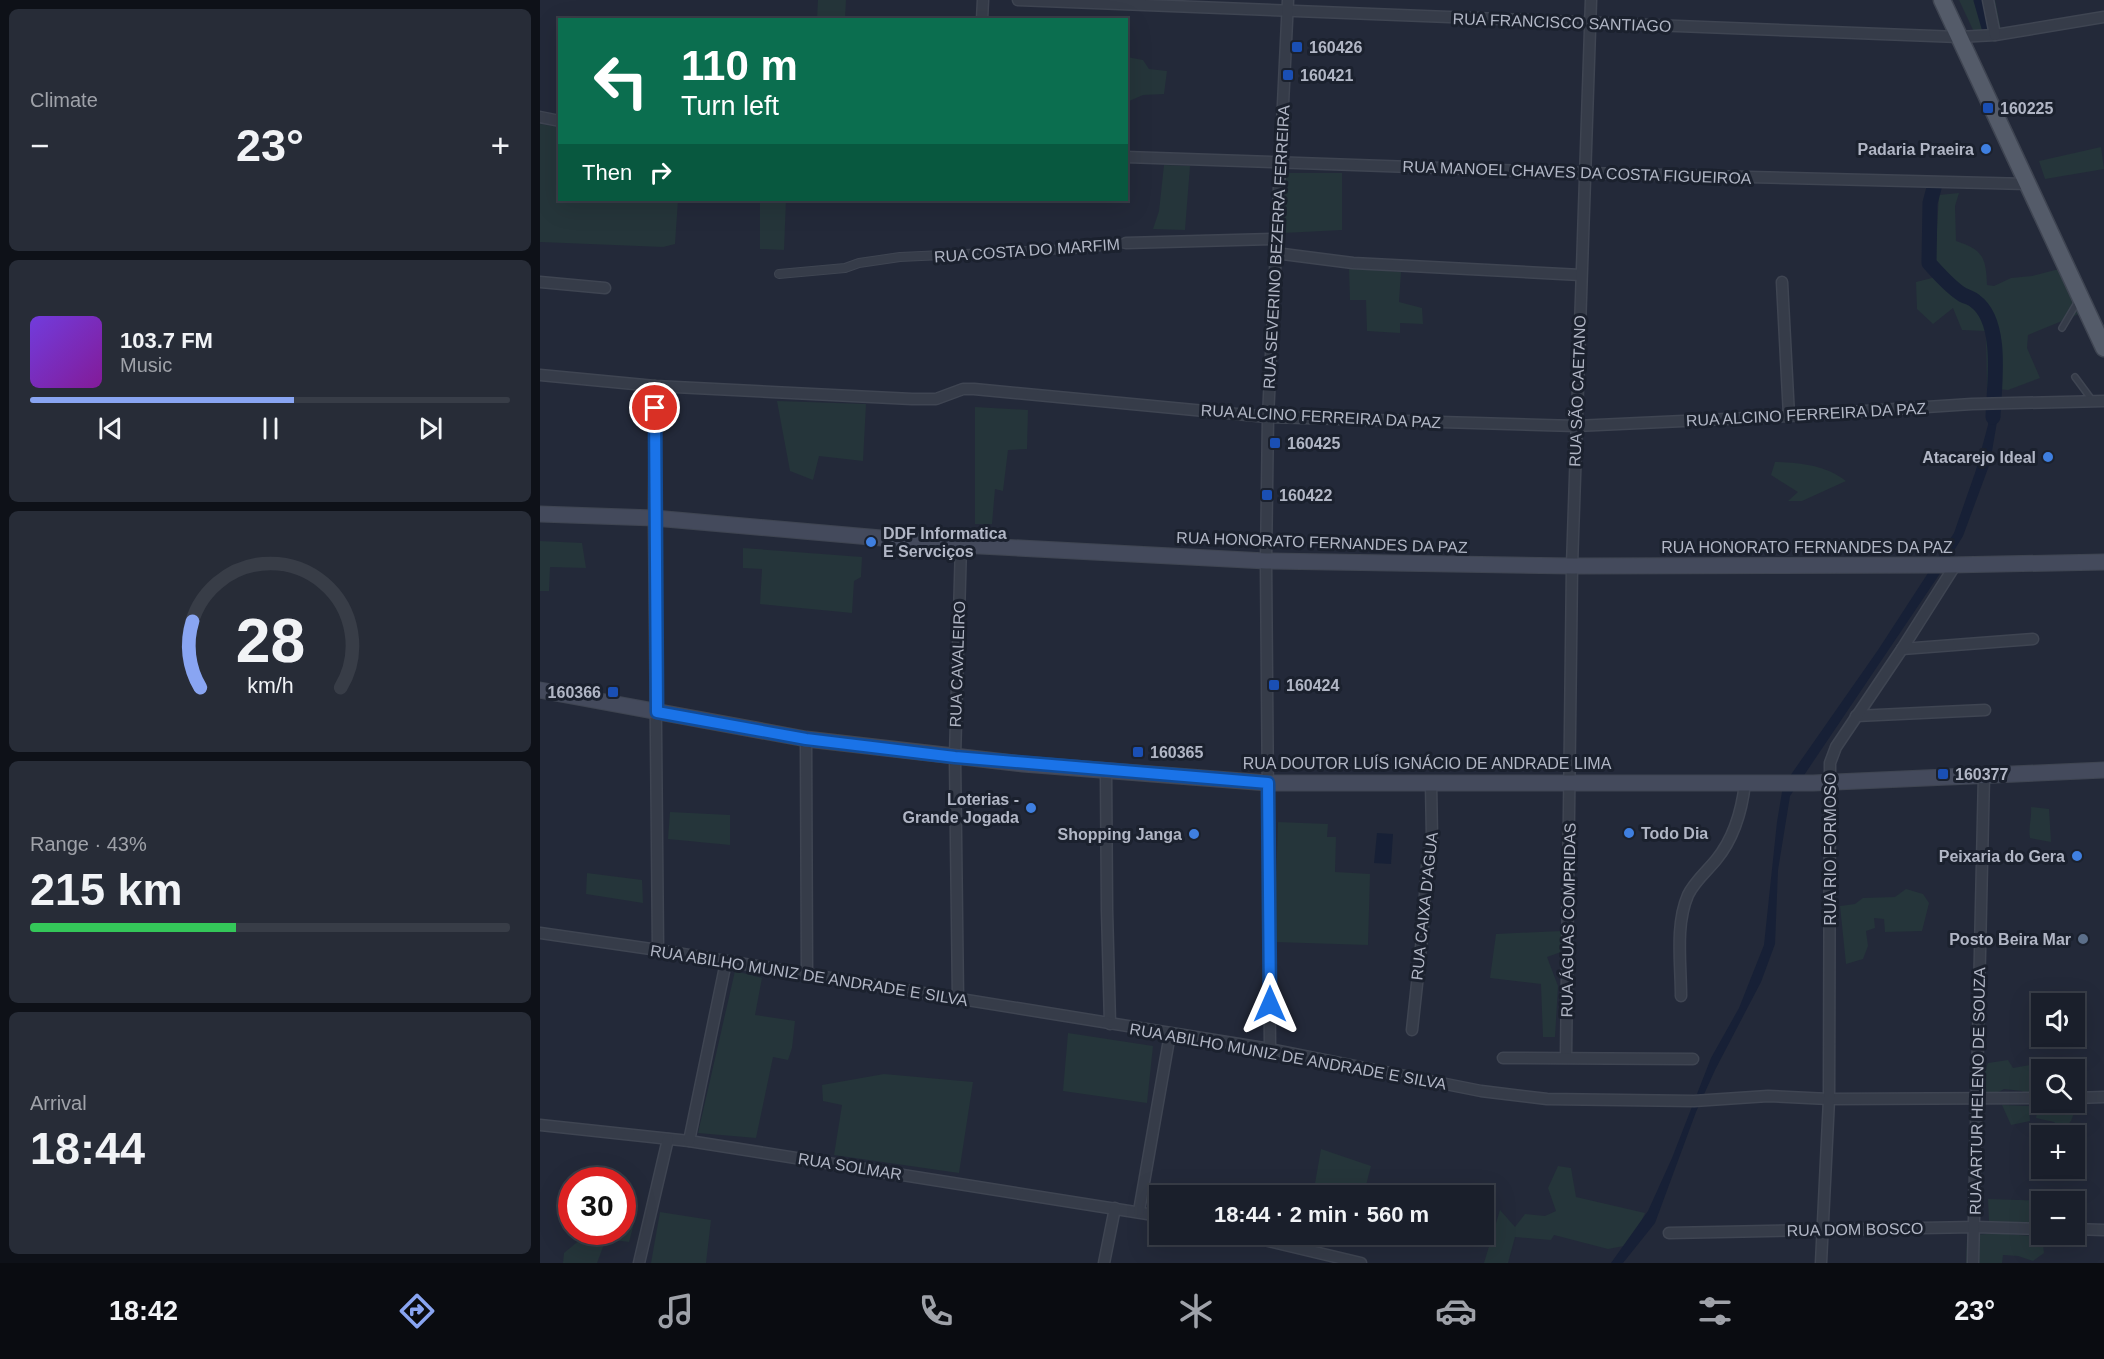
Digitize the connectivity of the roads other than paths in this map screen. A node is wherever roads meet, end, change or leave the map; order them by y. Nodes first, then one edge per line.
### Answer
1 (983, 0) edge
2 (1018, 0) edge
3 (1591, 0) edge
4 (1942, 0) edge
5 (1989, 0) edge
6 (1288, 5) edge
7 (2104, 17) edge
8 (982, 18) edge
9 (1590, 23) junction
10 (1995, 35) junction
11 (1959, 37) junction
12 (540, 117) edge
13 (558, 121) edge
14 (1128, 157) edge
15 (1280, 163) junction
16 (1584, 173) junction
17 (2028, 184) junction
18 (1276, 239) junction
19 (1126, 243) joint
20 (1275, 253) junction
21 (779, 274) dead end
22 (1581, 275) junction
23 (540, 282) edge
24 (1782, 282) dead end
25 (605, 288) dead end
26 (2081, 298) junction
27 (2062, 328) dead end
28 (2104, 348) edge
29 (540, 375) edge
30 (2075, 377) dead end
31 (655, 386) junction
32 (2098, 401) edge
33 (1790, 416) junction
34 (1268, 417) junction
35 (1576, 426) junction
36 (540, 514) edge
37 (654, 518) junction
38 (961, 545) junction
39 (1266, 561) junction
40 (2104, 561) edge
41 (1953, 564) junction
42 (1572, 566) junction
43 (2033, 639) dead end
44 (1902, 649) junction
45 (540, 690) edge
46 (1985, 710) dead end
47 (657, 712) junction
48 (1856, 716) junction
49 (806, 739) junction
50 (955, 757) junction
51 (2104, 770) edge
52 (1106, 771) junction
53 (1984, 774) junction
54 (1268, 783) junction
55 (1431, 783) junction
56 (1569, 783) junction
57 (1744, 783) junction
58 (1830, 783) junction
59 (540, 933) edge
60 (658, 950) junction
61 (726, 962) junction
62 (807, 975) junction
63 (1681, 996) dead end
64 (958, 999) junction
65 (1110, 1024) junction
66 (1412, 1030) dead end
67 (1170, 1034) junction
68 (1270, 1049) junction
69 (1566, 1057) junction
70 (1503, 1058) dead end
71 (1693, 1059) dead end
72 (2104, 1097) edge
73 (2031, 1098) edge
74 (2085, 1098) edge
75 (1829, 1099) junction
76 (1975, 1099) junction
77 (540, 1125) edge
78 (668, 1138) junction
79 (689, 1141) junction
80 (1115, 1208) junction
81 (1139, 1211) junction
82 (1149, 1213) edge
83 (1975, 1227) junction
84 (2031, 1228) edge
85 (2085, 1229) edge
86 (1823, 1230) junction
87 (2104, 1230) edge
88 (1669, 1233) dead end
89 (1285, 1245) edge
90 (639, 1263) edge
91 (1104, 1263) edge
92 (1361, 1263) edge
93 (1821, 1263) edge
94 (1973, 1263) edge

1 - 8 street
2 - 6 street, RUA FRANCISCO SANTIAGO
3 - 9 street, RUA SÃO CAETANO
4 - 11 main road
5 - 10 street
6 - 9 street, RUA FRANCISCO SANTIAGO
6 - 15 street, RUA SEVERINO BEZERRA FERREIRA
7 - 10 street, RUA FRANCISCO SANTIAGO
9 - 11 street, RUA FRANCISCO SANTIAGO
9 - 16 street, RUA SÃO CAETANO
10 - 11 street, RUA FRANCISCO SANTIAGO
11 - 17 main road
12 - 13 street
14 - 15 street, RUA MANOEL CHAVES DA COSTA FIGUEIROA
15 - 16 street, RUA MANOEL CHAVES DA COSTA FIGUEIROA
15 - 18 street, RUA SEVERINO BEZERRA FERREIRA
16 - 17 street, RUA MANOEL CHAVES DA COSTA FIGUEIROA
16 - 22 street, RUA SÃO CAETANO
17 - 26 main road
18 - 19 street, RUA COSTA DO MARFIM
18 - 20 street, RUA SEVERINO BEZERRA FERREIRA
19 - 21 street, RUA COSTA DO MARFIM
20 - 22 street
20 - 34 street, RUA SEVERINO BEZERRA FERREIRA
22 - 35 street, RUA SÃO CAETANO
23 - 25 street
24 - 33 street
26 - 27 lane
26 - 28 main road
29 - 31 street, RUA ALCINO FERREIRA DA PAZ
30 - 32 lane
31 - 34 street, RUA ALCINO FERREIRA DA PAZ
31 - 37 street
32 - 33 street, RUA ALCINO FERREIRA DA PAZ
33 - 35 street, RUA ALCINO FERREIRA DA PAZ
34 - 35 street, RUA ALCINO FERREIRA DA PAZ
34 - 39 street, RUA SEVERINO BEZERRA FERREIRA
35 - 42 street, RUA SÃO CAETANO
36 - 37 main road, RUA HONORATO FERNANDES DA PAZ
37 - 38 main road, RUA HONORATO FERNANDES DA PAZ
37 - 47 street
38 - 39 main road, RUA HONORATO FERNANDES DA PAZ
38 - 50 street, RUA CAVALEIRO
39 - 42 main road, RUA HONORATO FERNANDES DA PAZ
39 - 54 street, RUA SEVERINO BEZERRA FERREIRA
40 - 41 main road, RUA HONORATO FERNANDES DA PAZ
41 - 42 main road, RUA HONORATO FERNANDES DA PAZ
41 - 44 street, RUA RIO FORMOSO
42 - 56 street, RUA SÃO CAETANO
43 - 44 street
44 - 48 street, RUA RIO FORMOSO
45 - 47 main road, RUA DOUTOR LUÍS IGNÁCIO DE ANDRADE LIMA
46 - 48 street
47 - 49 main road, RUA DOUTOR LUÍS IGNÁCIO DE ANDRADE LIMA
47 - 60 street
48 - 58 street, RUA RIO FORMOSO
49 - 50 main road, RUA DOUTOR LUÍS IGNÁCIO DE ANDRADE LIMA
49 - 62 street
50 - 52 main road, RUA DOUTOR LUÍS IGNÁCIO DE ANDRADE LIMA
50 - 64 street, RUA CAVALEIRO
51 - 53 main road, RUA DOUTOR LUÍS IGNÁCIO DE ANDRADE LIMA
52 - 54 main road, RUA DOUTOR LUÍS IGNÁCIO DE ANDRADE LIMA
52 - 65 street
53 - 58 main road, RUA DOUTOR LUÍS IGNÁCIO DE ANDRADE LIMA
53 - 76 street, RUA ARTUR HELENO DE SOUZA
54 - 55 main road, RUA DOUTOR LUÍS IGNÁCIO DE ANDRADE LIMA
54 - 68 street, RUA SEVERINO BEZERRA FERREIRA
55 - 56 main road, RUA DOUTOR LUÍS IGNÁCIO DE ANDRADE LIMA
55 - 66 street, RUA CAIXA D'AGUA
56 - 57 main road, RUA DOUTOR LUÍS IGNÁCIO DE ANDRADE LIMA
56 - 69 street, RUA ÁGUAS COMPRIDAS
57 - 58 main road, RUA DOUTOR LUÍS IGNÁCIO DE ANDRADE LIMA
57 - 63 street
58 - 75 street, RUA RIO FORMOSO
59 - 60 street, RUA ABILHO MUNIZ DE ANDRADE E SILVA
60 - 61 street, RUA ABILHO MUNIZ DE ANDRADE E SILVA
61 - 62 street, RUA ABILHO MUNIZ DE ANDRADE E SILVA
61 - 79 street
62 - 64 street, RUA ABILHO MUNIZ DE ANDRADE E SILVA
64 - 65 street, RUA ABILHO MUNIZ DE ANDRADE E SILVA
65 - 67 street, RUA ABILHO MUNIZ DE ANDRADE E SILVA
67 - 68 street, RUA ABILHO MUNIZ DE ANDRADE E SILVA
67 - 81 street
68 - 75 street, RUA ABILHO MUNIZ DE ANDRADE E SILVA
69 - 70 street
69 - 71 street
72 - 74 street
73 - 76 street, RUA ABILHO MUNIZ DE ANDRADE E SILVA
75 - 76 street, RUA ABILHO MUNIZ DE ANDRADE E SILVA
75 - 86 street, RUA RIO FORMOSO
76 - 83 street, RUA ARTUR HELENO DE SOUZA
77 - 78 street, RUA SOLMAR
78 - 79 street, RUA SOLMAR
78 - 90 street
79 - 80 street, RUA SOLMAR
80 - 81 street, RUA SOLMAR
80 - 91 street
81 - 82 street, RUA SOLMAR
83 - 84 street, RUA DOM BOSCO
83 - 86 street, RUA DOM BOSCO
83 - 94 street, RUA ARTUR HELENO DE SOUZA
85 - 87 street
86 - 88 street, RUA DOM BOSCO
86 - 93 street, RUA RIO FORMOSO
89 - 92 street

